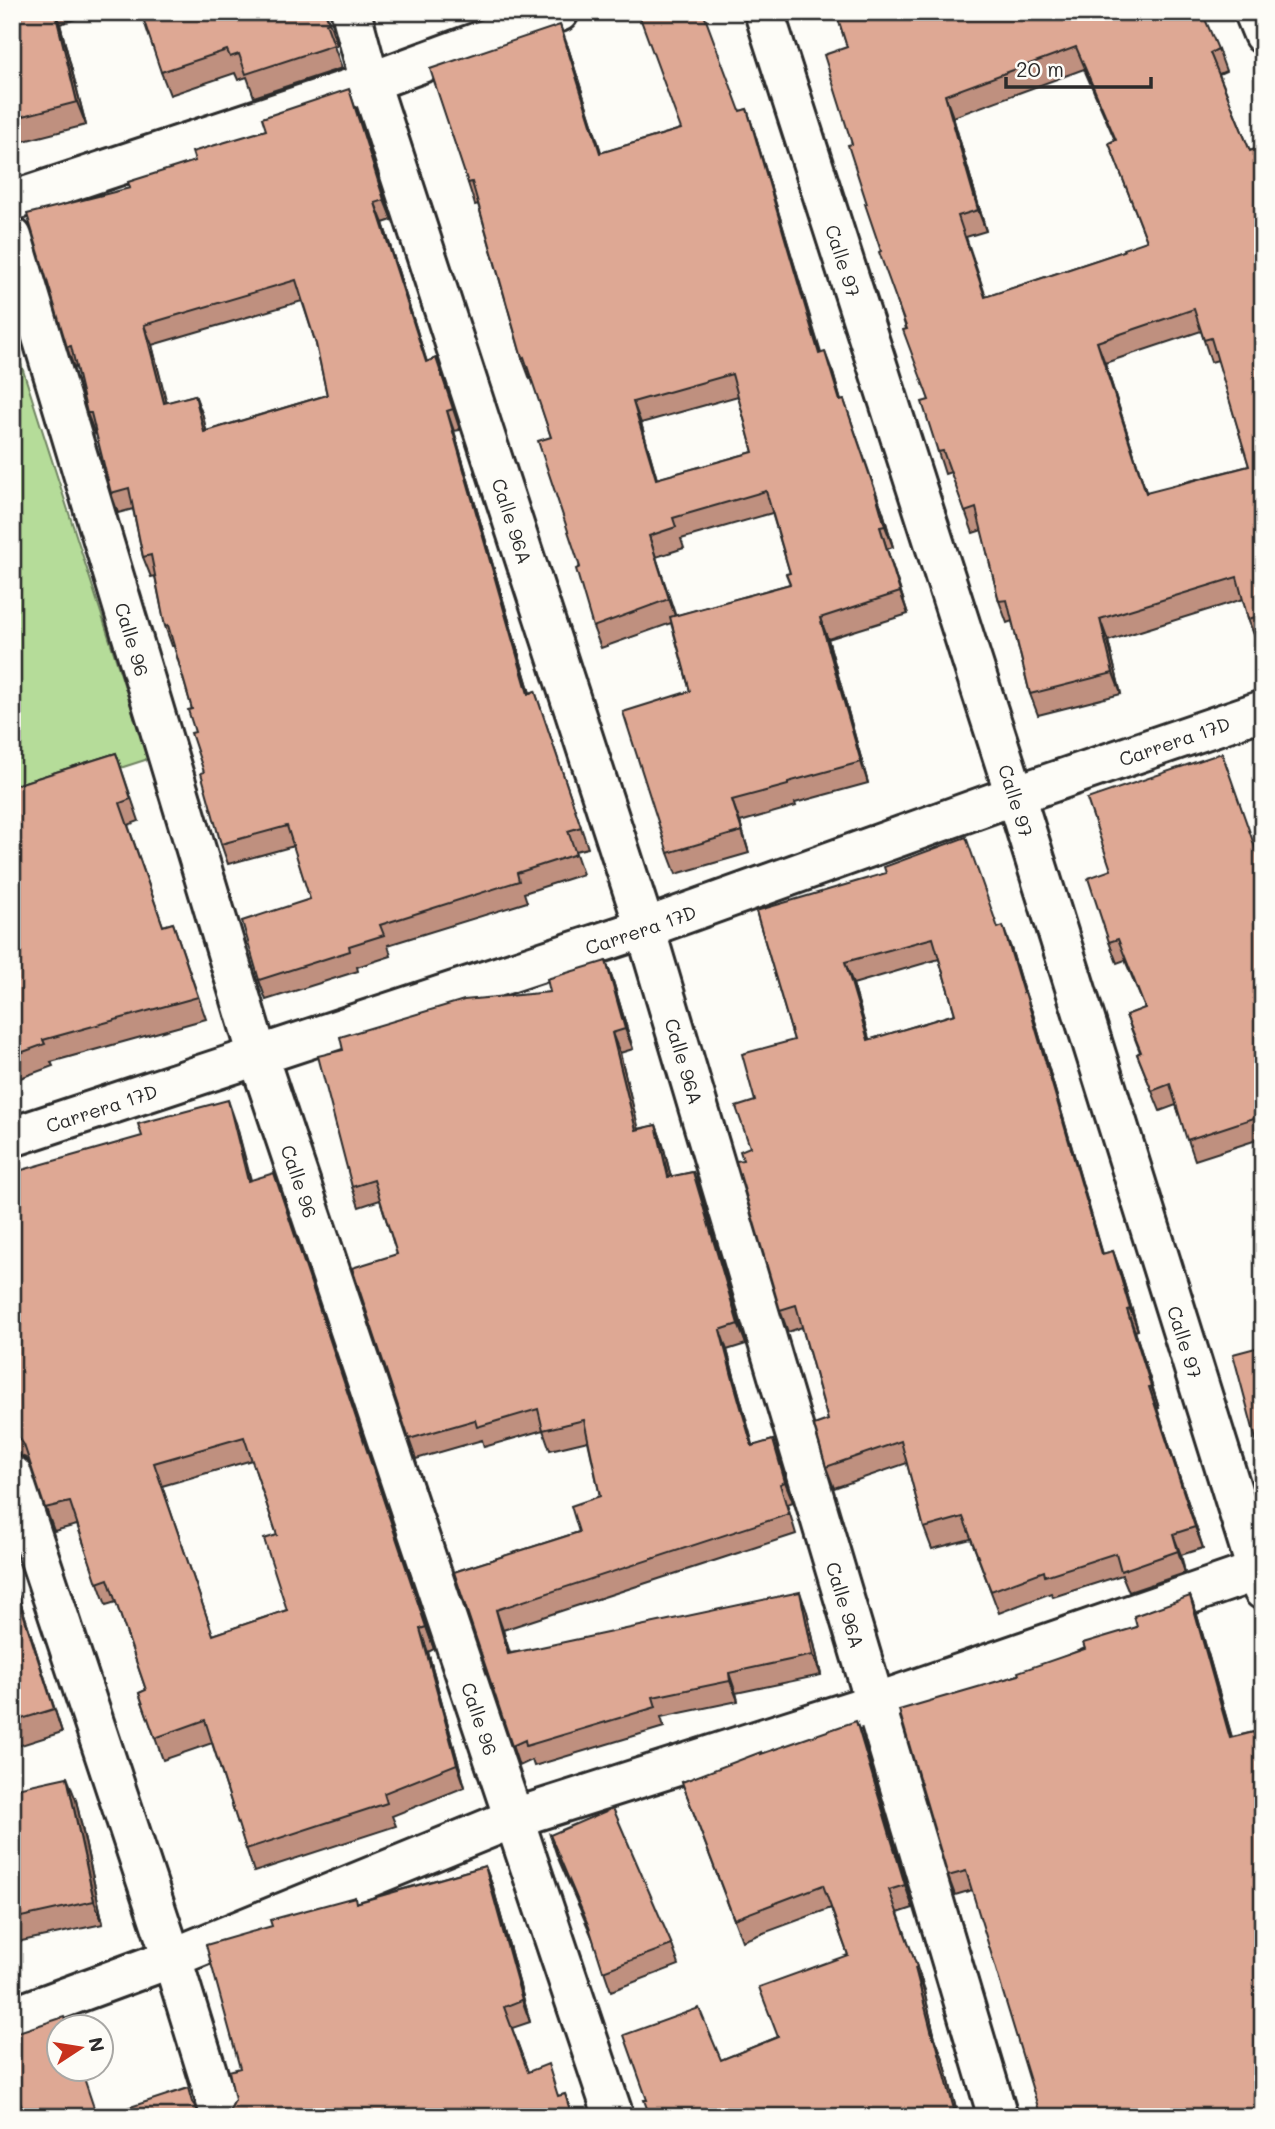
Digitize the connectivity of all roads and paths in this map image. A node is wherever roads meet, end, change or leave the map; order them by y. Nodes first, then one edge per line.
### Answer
1 (351, 12) edge
2 (559, 12) edge
3 (764, 12) edge
4 (1254, 12) edge
5 (1263, 33) edge
6 (370, 82) junction
7 (12, 201) edge
8 (12, 237) edge
9 (1263, 710) edge
10 (1015, 795) junction
11 (645, 928) junction
12 (258, 1056) junction
13 (12, 1137) edge
14 (12, 1475) edge
15 (1261, 1577) edge
16 (875, 1703) junction
17 (514, 1818) junction
18 (172, 1958) junction
19 (12, 2017) edge
20 (221, 2117) edge
21 (614, 2117) edge
22 (998, 2117) edge

1 - 6 street, Calle 96A
2 - 6 street
3 - 10 street, Calle 97
4 - 5 street
6 - 7 street
6 - 11 street, Calle 96A
8 - 12 street, Calle 96
9 - 10 street, Carrera 17D
10 - 11 street, Carrera 17D
10 - 15 street, Calle 97
11 - 12 street, Carrera 17D
11 - 16 street, Calle 96A
12 - 13 street, Carrera 17D
12 - 17 street, Calle 96
14 - 18 street
15 - 16 street
16 - 17 street
16 - 22 street, Calle 96A
17 - 18 street
17 - 21 street, Calle 96
18 - 19 street
18 - 20 street

